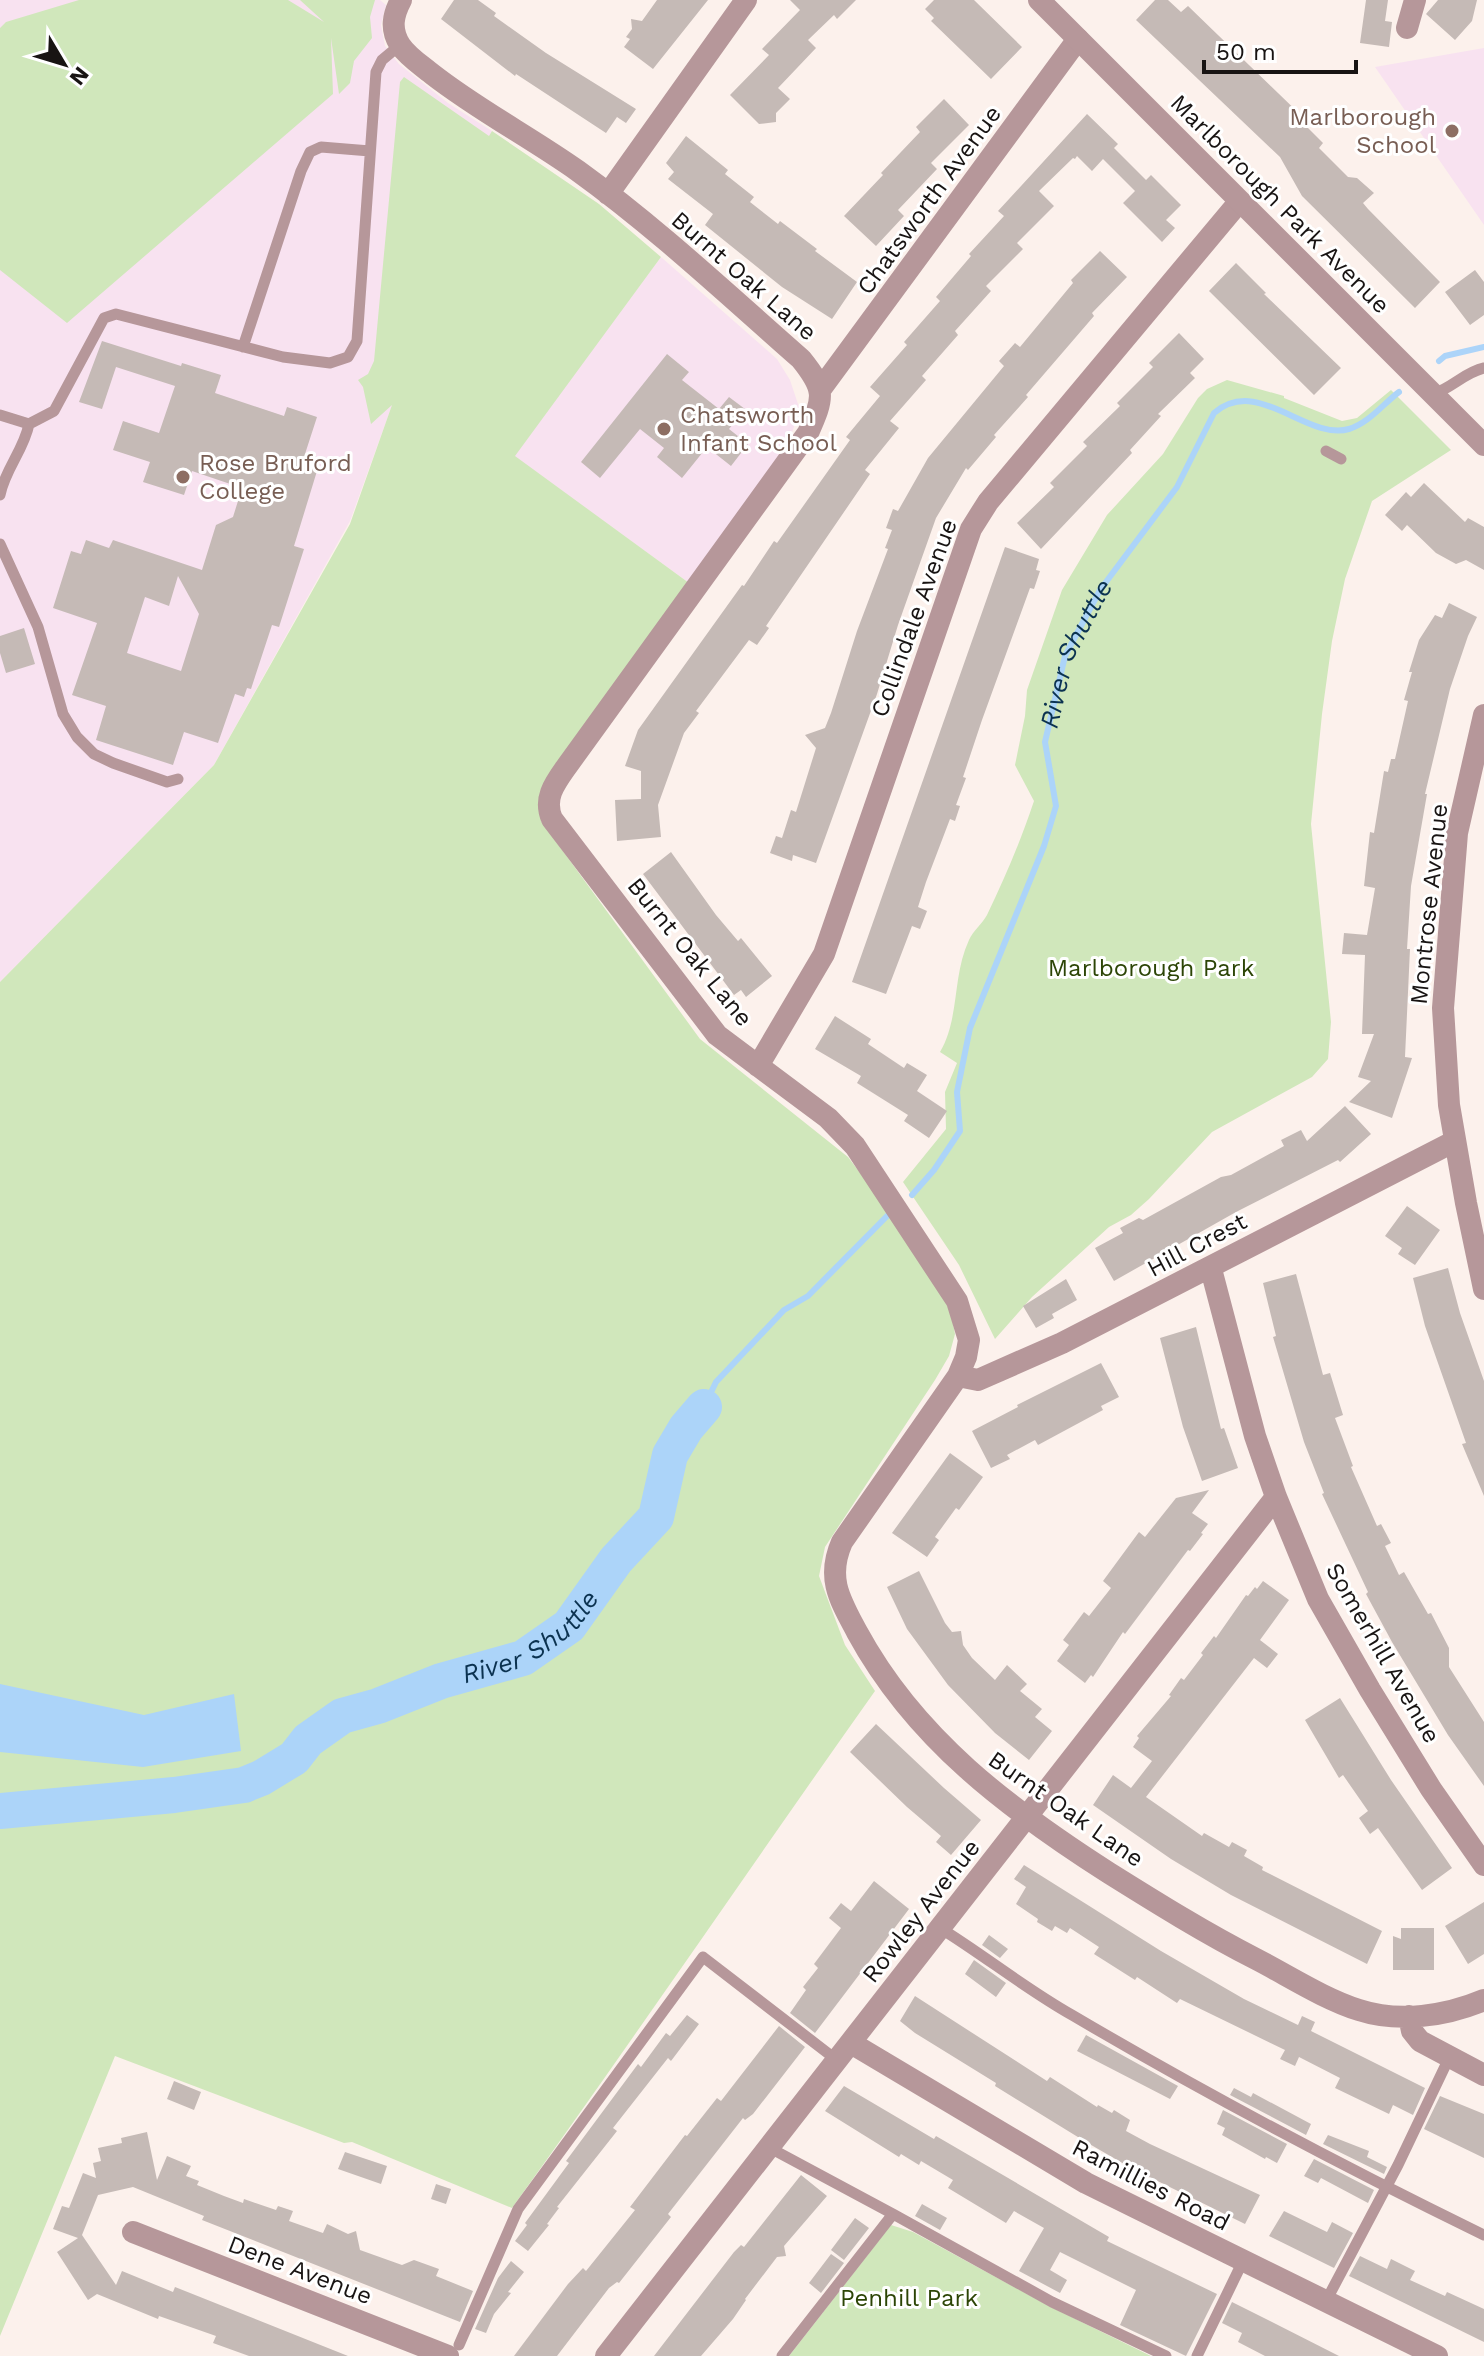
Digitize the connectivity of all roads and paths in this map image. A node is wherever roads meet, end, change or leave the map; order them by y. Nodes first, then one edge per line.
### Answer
1 (746, 0) edge
2 (1039, 0) edge
3 (1415, 0) edge
4 (397, 2) edge
5 (1407, 28) dead end
6 (1078, 39) junction
7 (400, 45) junction
8 (370, 151) junction
9 (608, 194) junction
10 (1239, 202) junction
11 (243, 347) junction
12 (1484, 368) edge
13 (820, 390) junction
14 (1432, 394) junction
15 (0, 415) edge
16 (29, 424) junction
17 (1484, 445) edge
18 (1326, 451) dead end
19 (1341, 459) dead end
20 (0, 495) edge
21 (0, 544) edge
22 (1484, 715) edge
23 (178, 779) dead end
24 (758, 1066) junction
25 (1455, 1141) junction
26 (1211, 1269) junction
27 (1484, 1289) edge
28 (958, 1376) junction
29 (1276, 1497) junction
30 (1026, 1817) junction
31 (1484, 1865) edge
32 (940, 1928) junction
33 (1484, 2000) edge
34 (1409, 2016) junction
35 (844, 2052) junction
36 (1449, 2058) junction
37 (1484, 2075) edge
38 (770, 2148) junction
39 (1386, 2187) junction
40 (893, 2214) junction
41 (133, 2232) dead end
42 (1484, 2235) edge
43 (1243, 2261) junction
44 (1325, 2303) junction
45 (453, 2350) edge
46 (606, 2356) edge
47 (782, 2356) edge
48 (1166, 2356) edge
49 (1197, 2356) edge
50 (1437, 2356) edge

1 - 9 street
2 - 6 street, Marlborough Park Avenue
3 - 5 street
4 - 7 street
6 - 10 street, Marlborough Park Avenue
6 - 13 street, Chatsworth Avenue
7 - 8 lane
7 - 9 street, Burnt Oak Lane
8 - 11 lane
8 - 11 lane
9 - 13 street, Burnt Oak Lane
10 - 14 street, Marlborough Park Avenue
10 - 24 street, Collindale Avenue
11 - 16 lane
12 - 14 lane
13 - 24 street, Burnt Oak Lane
14 - 17 street, Marlborough Park Avenue
15 - 16 lane
16 - 20 lane
18 - 19 lane
21 - 23 lane
22 - 25 street, Montrose Avenue
24 - 28 street, Burnt Oak Lane
25 - 26 street, Hill Crest
25 - 27 street, Montrose Avenue
26 - 28 street, Hill Crest
26 - 29 street, Somerhill Avenue
28 - 30 street, Burnt Oak Lane
29 - 30 street, Rowley Avenue
29 - 31 street, Somerhill Avenue
30 - 32 street, Rowley Avenue
30 - 34 street, Burnt Oak Lane
32 - 35 street, Rowley Avenue
32 - 39 lane
33 - 34 street, Burnt Oak Lane
34 - 36 street
35 - 38 street, Rowley Avenue
35 - 43 street, Ramillies Road
35 - 45 lane
36 - 37 street
36 - 39 lane
38 - 40 lane
38 - 46 street, Rowley Avenue
39 - 42 lane
39 - 44 lane
40 - 47 lane
40 - 48 lane
41 - 45 street, Dene Avenue
43 - 44 street, Ramillies Road
43 - 49 lane
44 - 50 street, Ramillies Road

